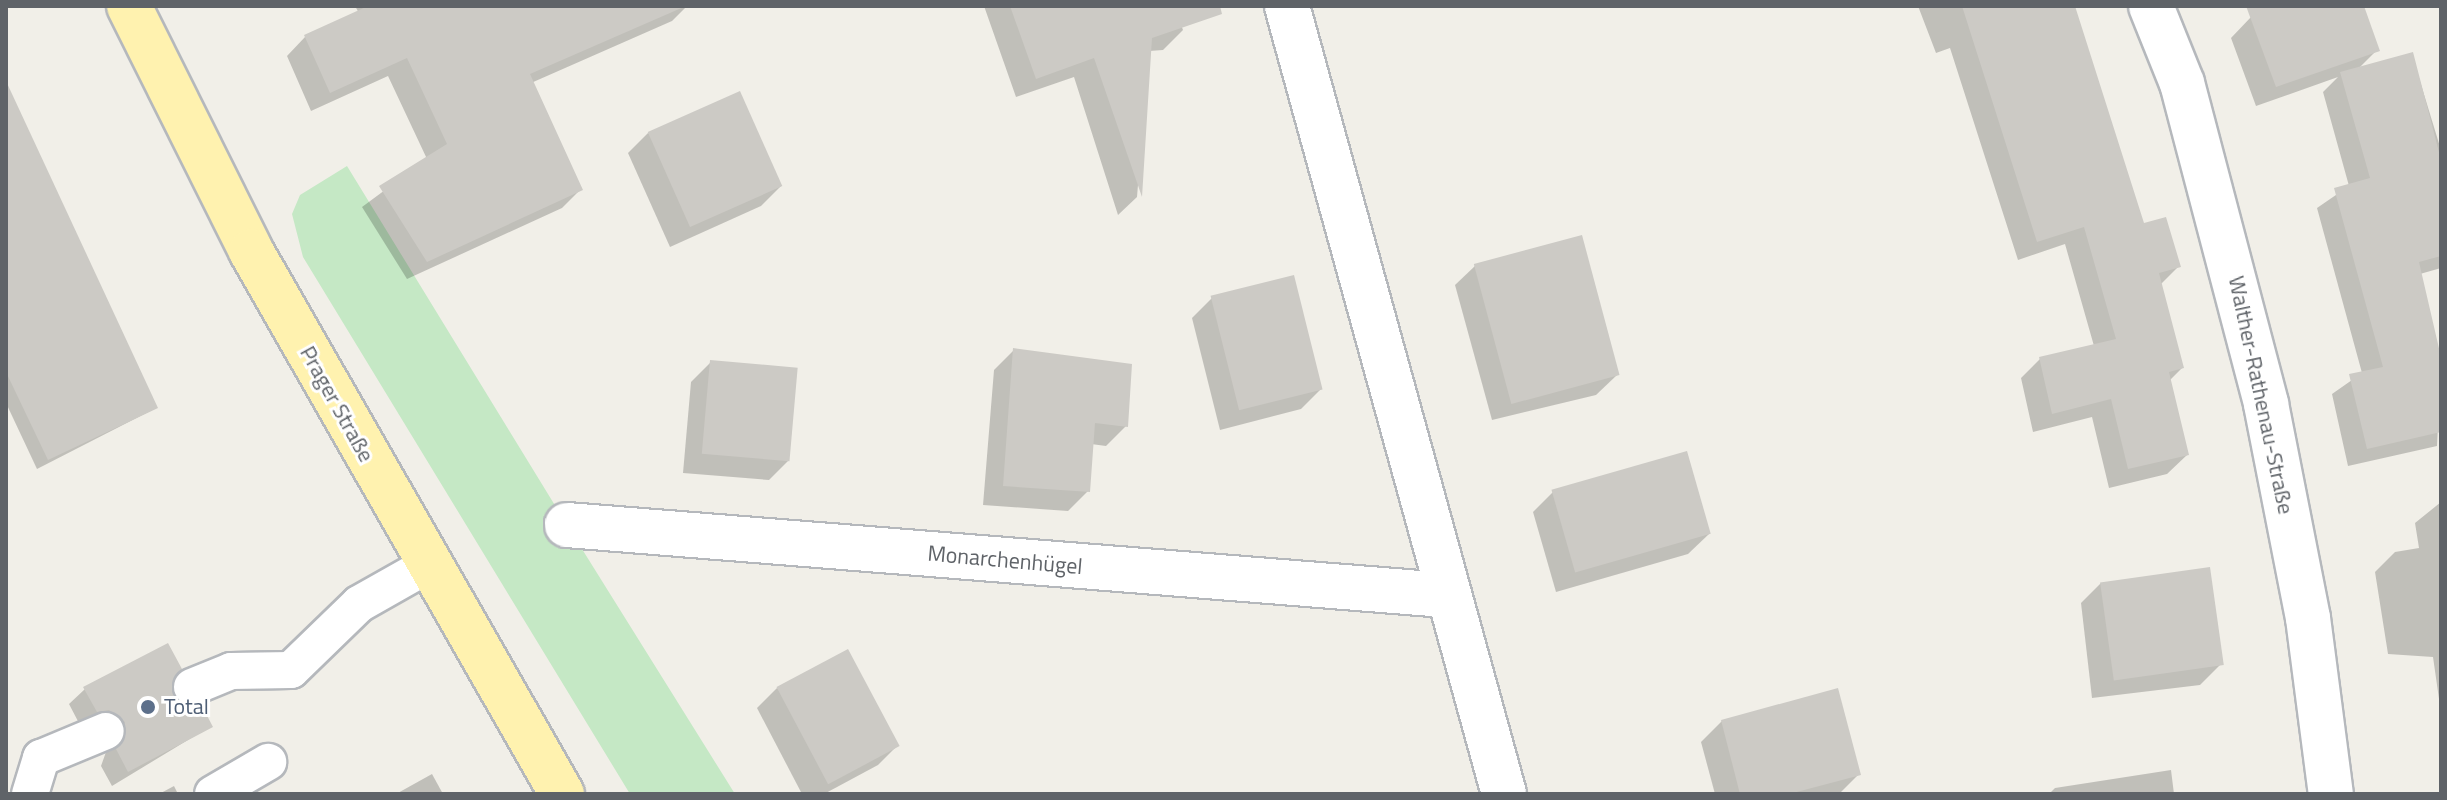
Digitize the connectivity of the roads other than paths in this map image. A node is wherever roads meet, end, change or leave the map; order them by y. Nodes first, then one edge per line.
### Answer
1 (129, 6) edge
2 (1287, 6) edge
3 (2151, 6) edge
4 (567, 525) dead end
5 (428, 565) junction
6 (1444, 595) junction
7 (192, 687) dead end
8 (106, 731) dead end
9 (268, 762) dead end
10 (30, 794) edge
11 (213, 794) edge
12 (562, 794) edge
13 (1504, 794) edge
14 (2331, 794) edge

1 - 5 main road, Prager Straße
2 - 6 street
3 - 14 street, Walther-Rathenau-Straße
4 - 6 street, Monarchenhügel
5 - 7 lane
5 - 12 main road, Prager Straße
6 - 13 street
8 - 10 lane
9 - 11 lane

